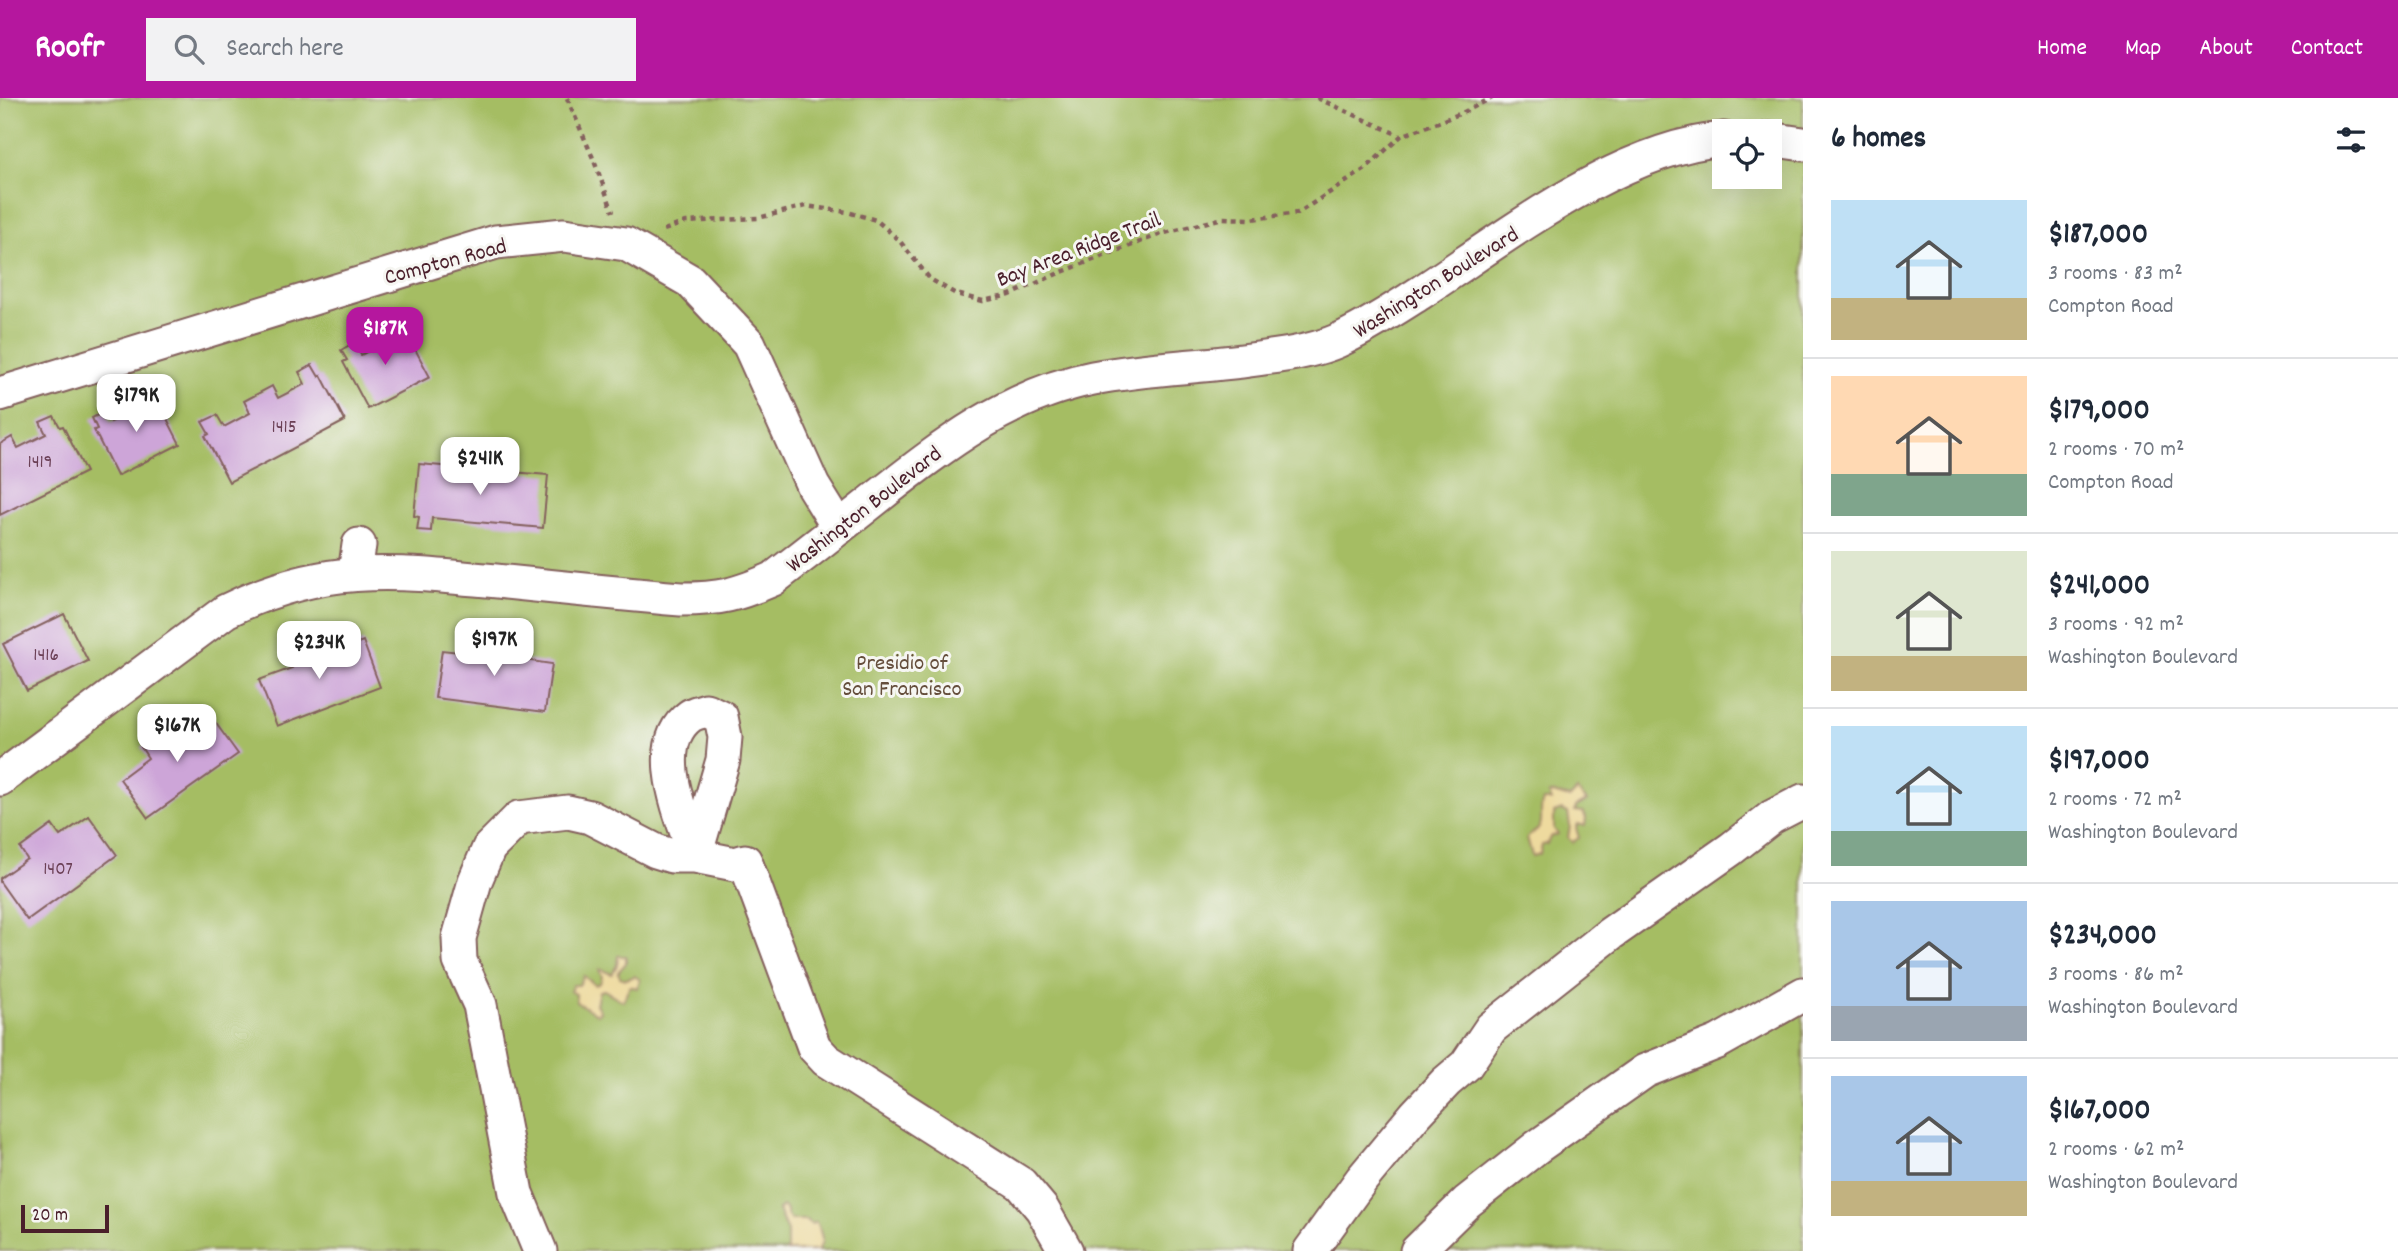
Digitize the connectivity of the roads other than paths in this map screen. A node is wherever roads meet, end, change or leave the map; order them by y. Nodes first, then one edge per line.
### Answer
1 (1712, 140) edge
2 (1782, 141) edge
3 (1803, 144) edge
4 (0, 394) edge
5 (839, 528) junction
6 (5, 763) edge
7 (1803, 801) edge
8 (1803, 994) edge
9 (540, 1251) edge
10 (1066, 1251) edge
11 (1310, 1251) edge
12 (1417, 1251) edge

1 - 5 street, Washington Boulevard
2 - 3 street
4 - 5 street, Compton Road
5 - 6 street, Washington Boulevard
7 - 11 street
8 - 12 street
9 - 10 street

